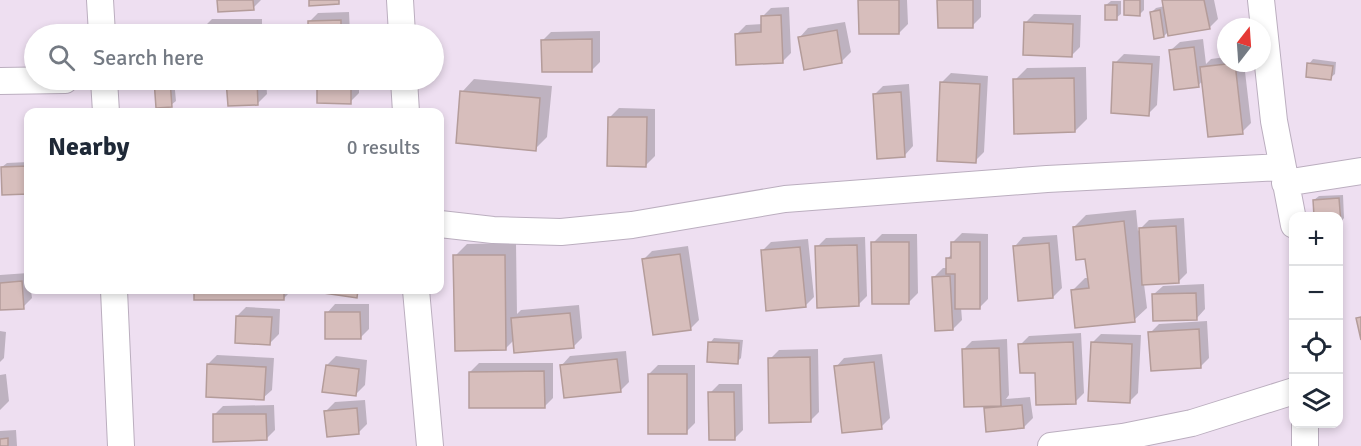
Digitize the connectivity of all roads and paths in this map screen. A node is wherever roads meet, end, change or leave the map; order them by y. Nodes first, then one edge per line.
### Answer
1 (100, 0) edge
2 (400, 0) edge
3 (1261, 0) edge
4 (101, 24) edge
5 (401, 24) edge
6 (0, 81) edge
7 (24, 81) edge
8 (104, 90) edge
9 (405, 90) edge
10 (105, 108) edge
11 (406, 108) edge
12 (1361, 171) edge
13 (1283, 175) junction
14 (1290, 212) edge
15 (444, 224) edge
16 (114, 294) edge
17 (416, 294) edge
18 (1289, 392) edge
19 (1305, 428) edge
20 (121, 446) edge
21 (430, 446) edge
22 (1051, 446) edge
23 (1305, 446) edge

1 - 4 street
2 - 5 street
3 - 13 street
6 - 7 street
8 - 10 street
9 - 11 street
12 - 13 street
13 - 14 street
13 - 15 street
16 - 20 street
17 - 21 street
18 - 22 street
19 - 23 street

